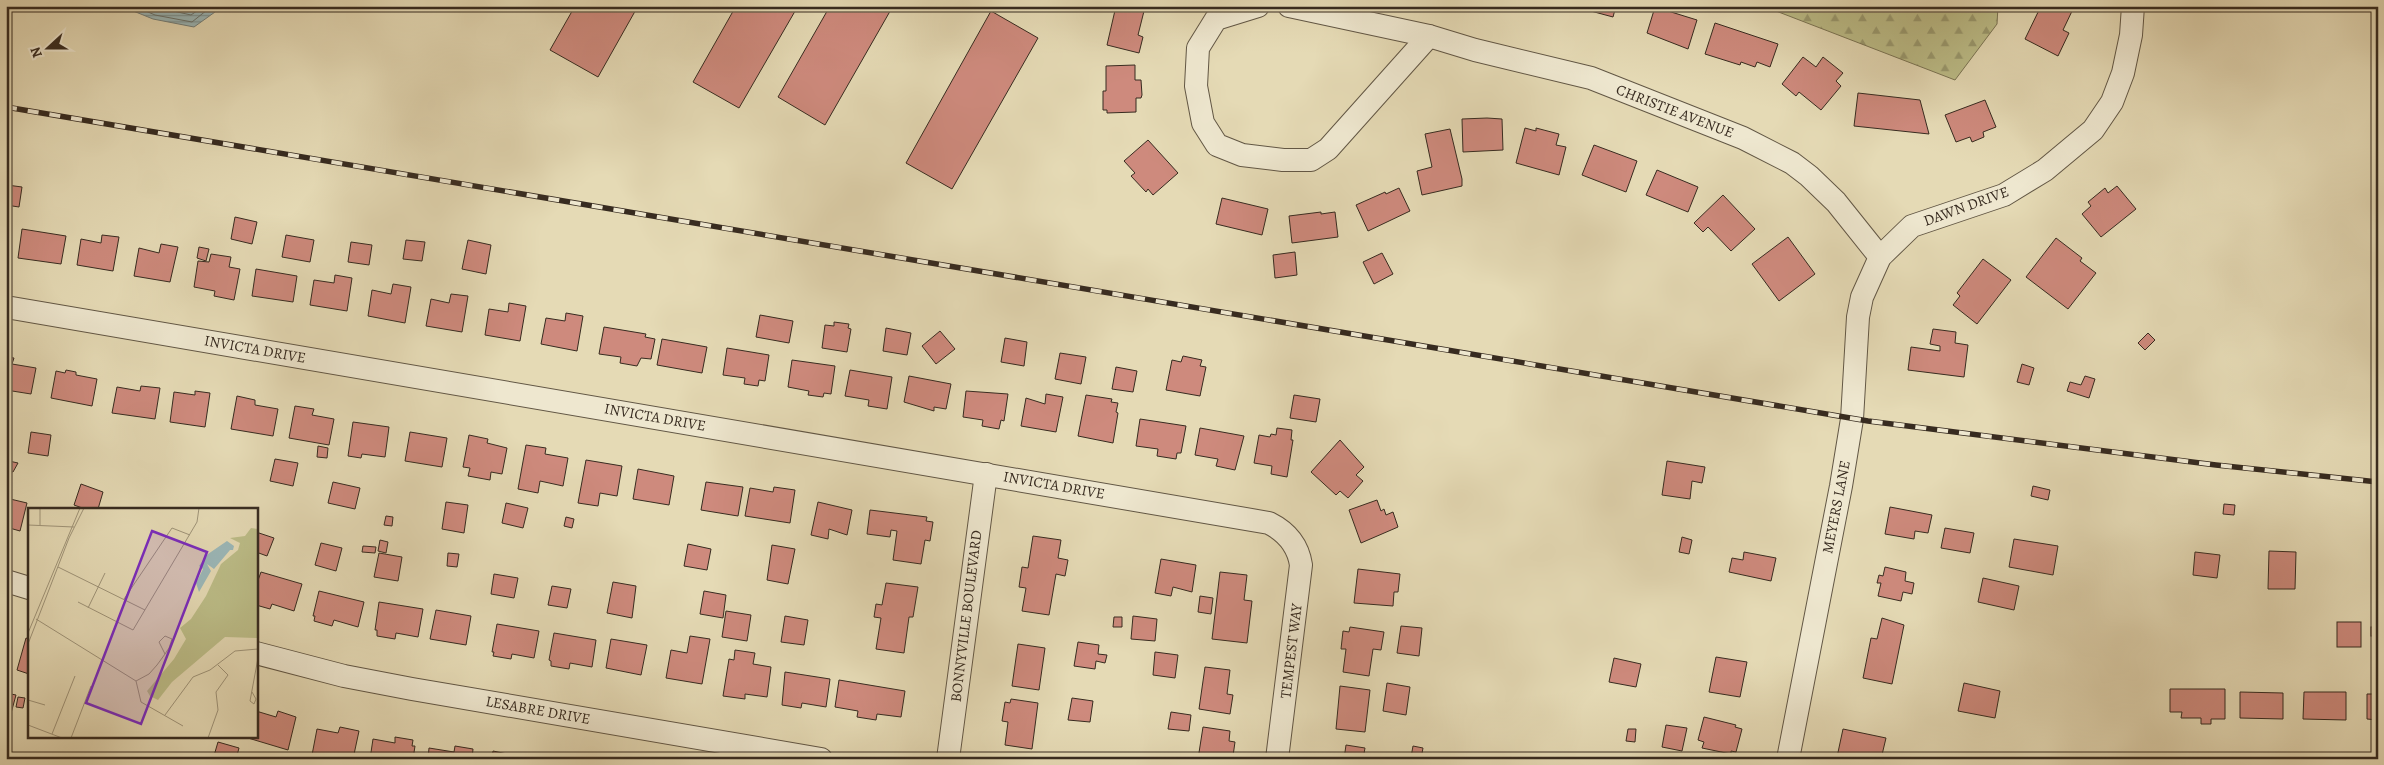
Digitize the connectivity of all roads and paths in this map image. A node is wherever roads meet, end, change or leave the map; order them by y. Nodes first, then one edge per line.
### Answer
1 (1258, 6) edge
2 (1289, 6) edge
3 (2133, 6) edge
4 (1429, 36) junction
5 (1880, 257) junction
6 (6, 307) edge
7 (986, 474) junction
8 (1295, 545) joint
9 (6, 581) edge
10 (28, 588) edge
11 (258, 654) edge
12 (821, 759) edge
13 (948, 759) edge
14 (1277, 759) edge
15 (1788, 759) edge

1 - 4 street
2 - 4 street, CHRISTIE AVENUE
3 - 5 street, DAWN DRIVE
4 - 5 street, CHRISTIE AVENUE
5 - 15 street, MEYERS LANE
6 - 7 street, INVICTA DRIVE
7 - 8 street, INVICTA DRIVE
7 - 13 street, BONNYVILLE BOULEVARD
8 - 14 street, TEMPEST WAY
9 - 10 street
11 - 12 street, LESABRE DRIVE

